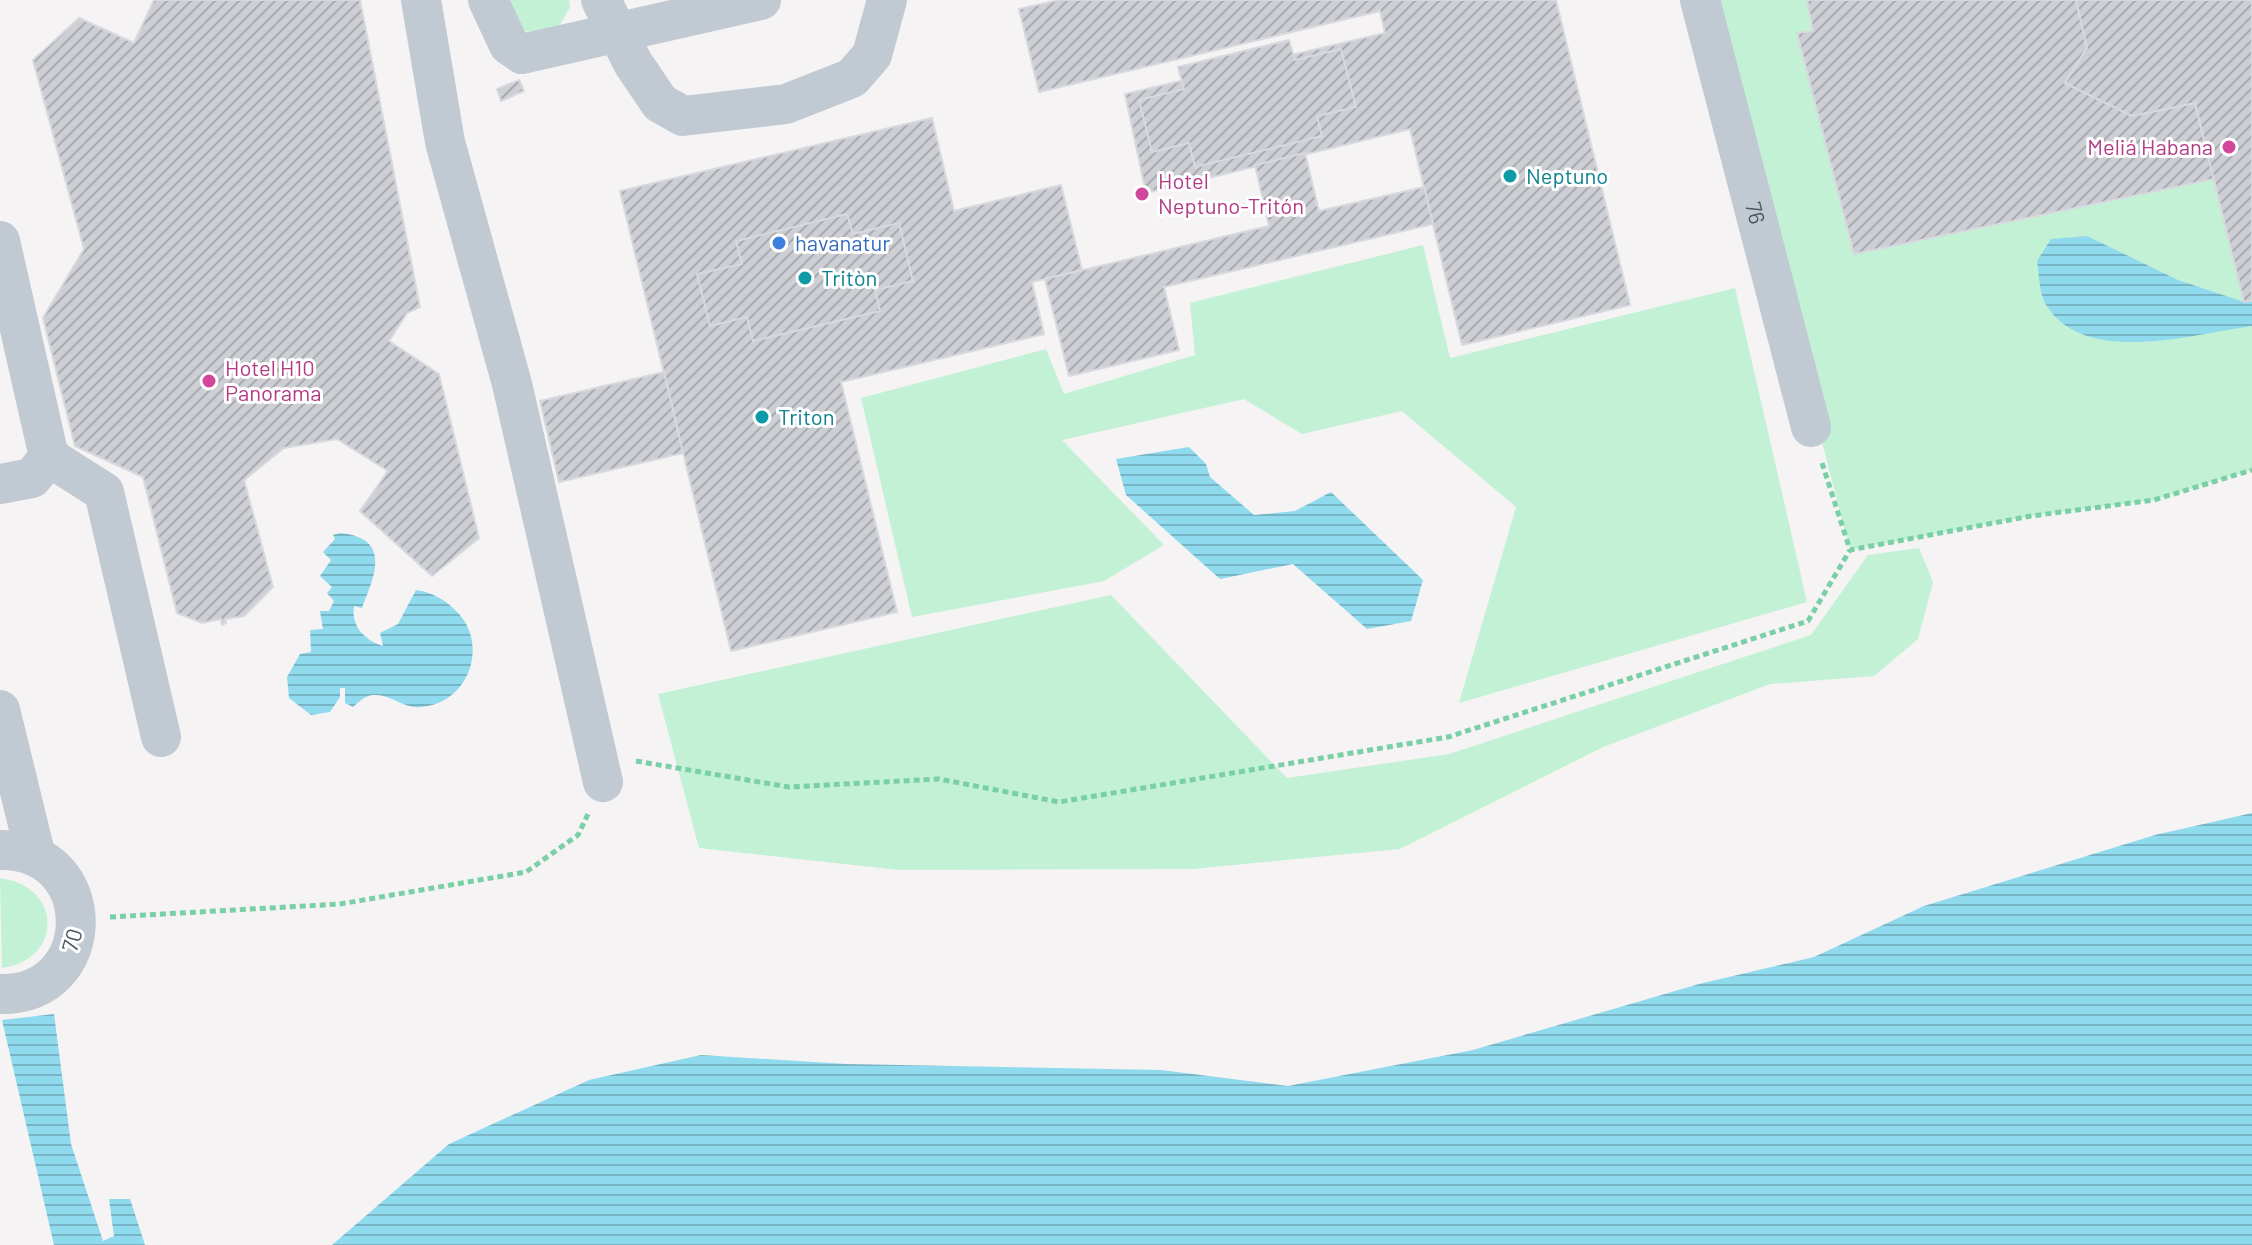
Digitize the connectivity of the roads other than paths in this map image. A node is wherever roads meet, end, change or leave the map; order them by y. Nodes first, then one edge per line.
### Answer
1 (421, 0) edge
2 (488, 0) edge
3 (761, 0) edge
4 (887, 0) edge
5 (1700, 0) edge
6 (610, 17) edge
7 (0, 247) edge
8 (1811, 427) road end
9 (49, 457) junction
10 (0, 484) edge
11 (0, 710) edge
12 (161, 737) dead end
13 (603, 782) road end
14 (18, 854) edge
15 (0, 994) edge

1 - 13 street
2 - 6 street
3 - 6 street
4 - 6 street
5 - 8 street, 76
7 - 9 street
9 - 10 street
9 - 12 street
11 - 14 street, 70
14 - 15 street, 70

